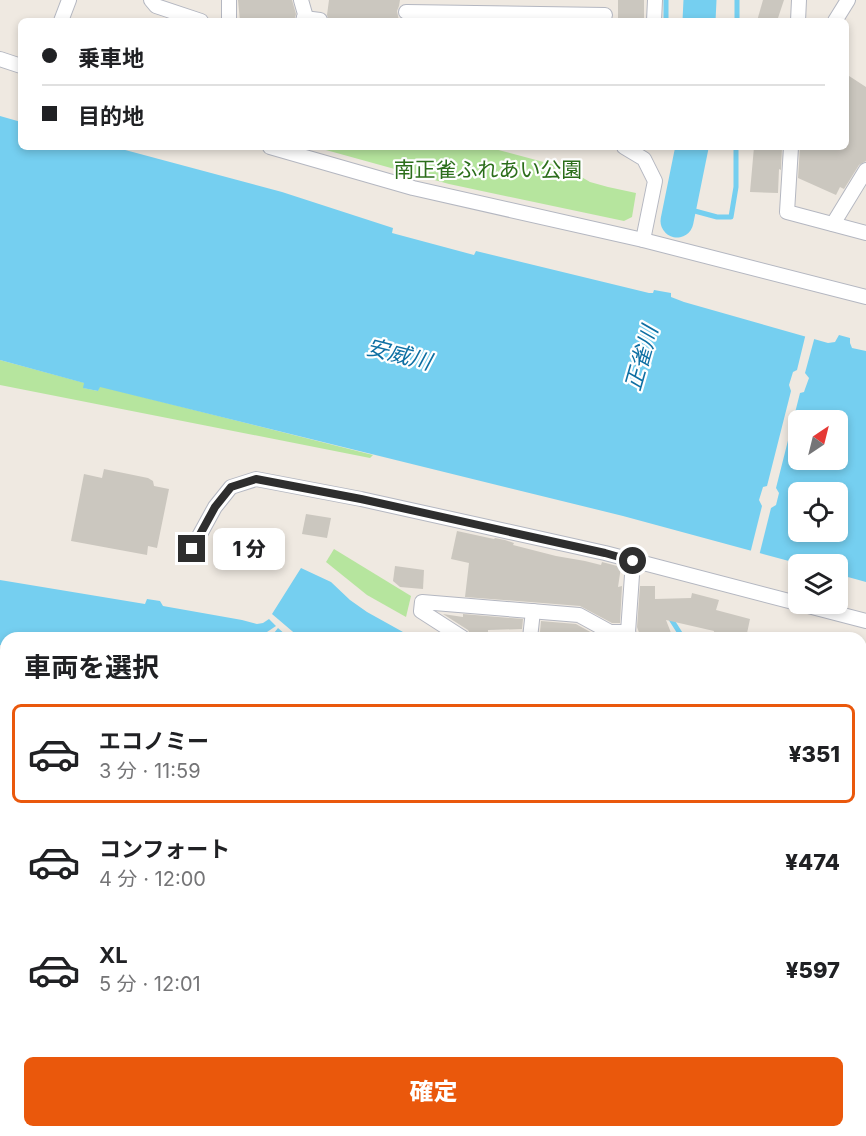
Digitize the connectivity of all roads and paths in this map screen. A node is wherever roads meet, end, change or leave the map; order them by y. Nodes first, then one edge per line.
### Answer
1 (69, 0) edge
2 (151, 0) edge
3 (229, 0) edge
4 (301, 0) edge
5 (605, 0) edge
6 (655, 0) edge
7 (799, 0) edge
8 (848, 0) edge
9 (406, 11) edge
10 (535, 17) edge
11 (63, 18) edge
12 (192, 18) edge
13 (229, 18) edge
14 (304, 18) edge
15 (605, 18) edge
16 (654, 18) edge
17 (798, 18) edge
18 (837, 18) edge
19 (0, 59) edge
20 (18, 65) edge
21 (280, 150) edge
22 (629, 150) edge
23 (791, 150) edge
24 (866, 170) edge
25 (833, 224) junction
26 (866, 233) edge
27 (643, 240) junction
28 (866, 297) edge
29 (192, 549) dead end
30 (633, 561) junction
31 (533, 611) junction
32 (866, 621) edge
33 (454, 632) edge
34 (531, 632) edge
35 (610, 632) edge
36 (629, 632) edge

1 - 11 street
2 - 12 street
3 - 13 street
4 - 14 street
5 - 15 street
6 - 16 street
7 - 17 street
8 - 18 street
9 - 10 street
10 - 15 street
19 - 20 street
21 - 27 street
22 - 27 street
23 - 25 street
24 - 25 street
25 - 26 street
27 - 28 street
29 - 30 street
30 - 32 street
30 - 36 street
31 - 33 street
31 - 34 street
31 - 35 street

